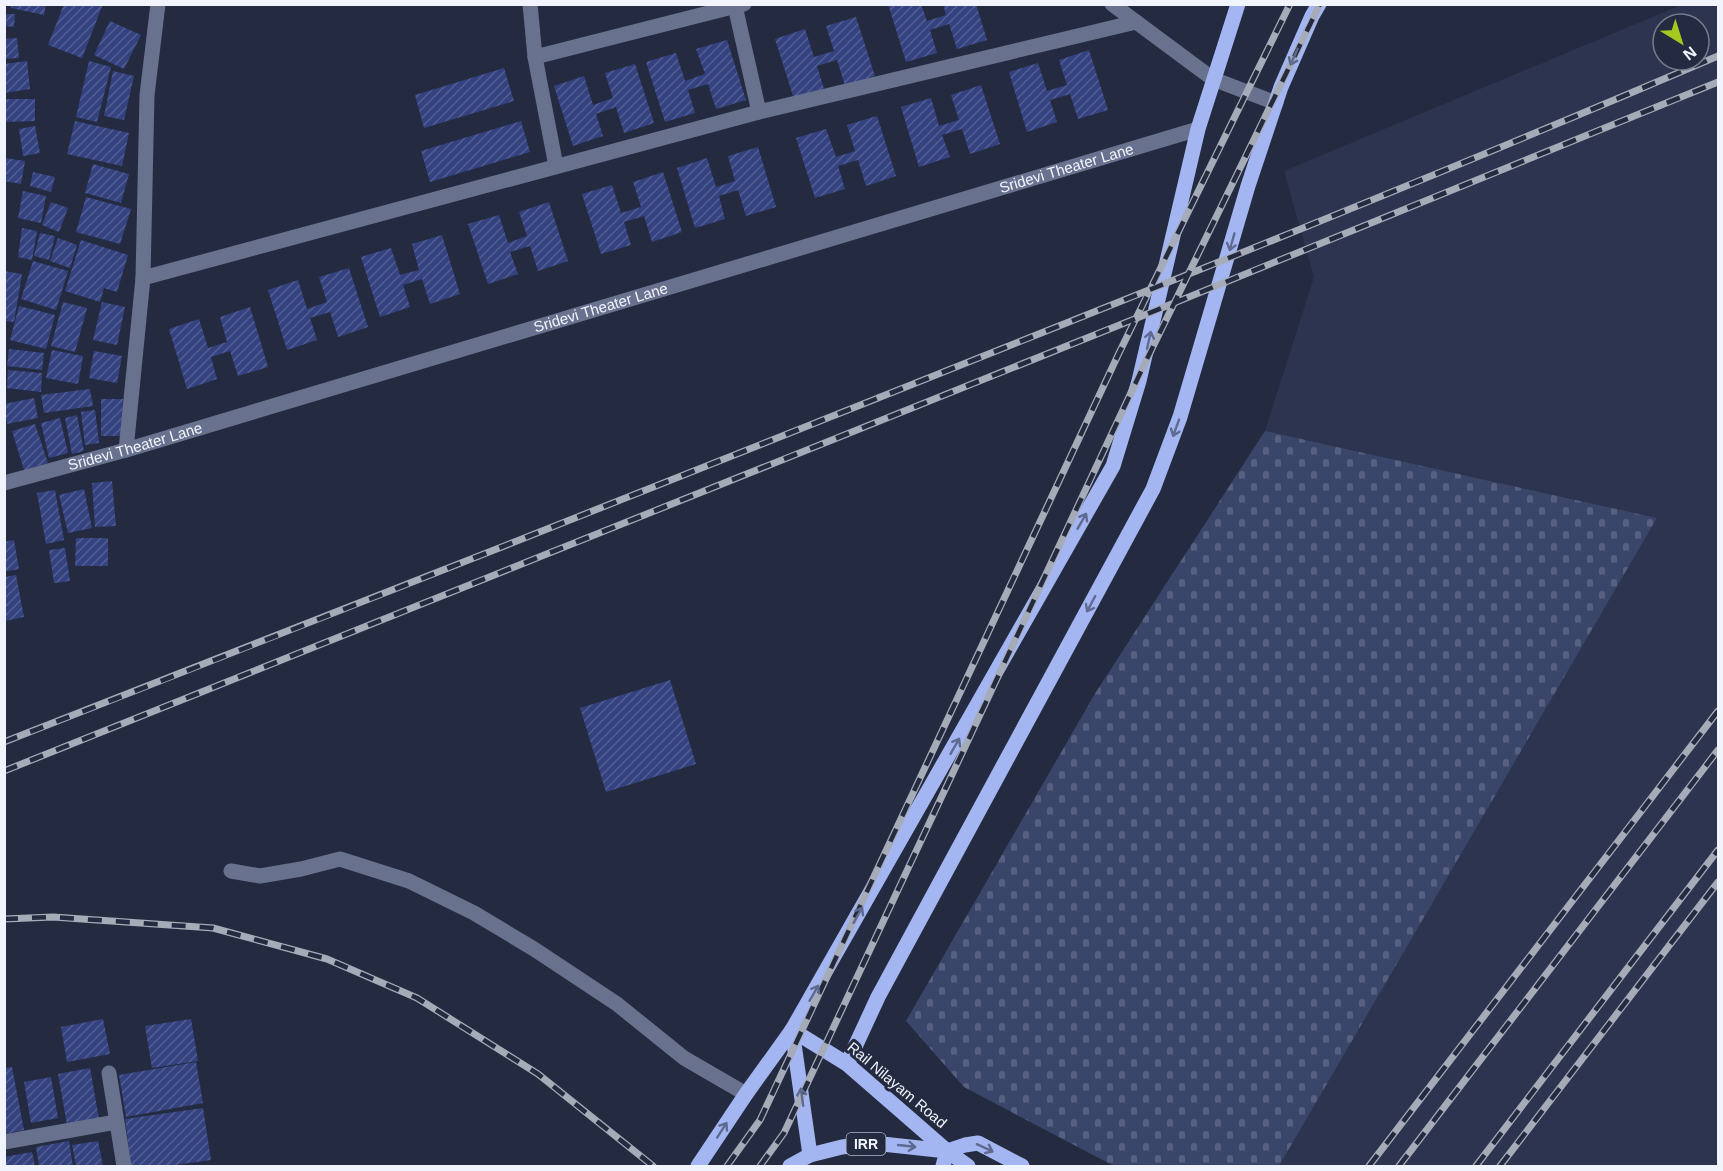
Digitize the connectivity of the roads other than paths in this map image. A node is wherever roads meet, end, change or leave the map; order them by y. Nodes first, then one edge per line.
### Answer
1 (158, 4) edge
2 (530, 4) edge
3 (1112, 4) edge
4 (1238, 4) edge
5 (1320, 4) edge
6 (739, 5) edge
7 (1136, 22) junction
8 (535, 57) junction
9 (1213, 79) junction
10 (1276, 103) junction
11 (759, 111) junction
12 (1198, 129) junction
13 (556, 166) junction
14 (143, 278) junction
15 (126, 450) junction
16 (4, 483) edge
17 (231, 870) dead end
18 (792, 1030) junction
19 (847, 1064) junction
20 (109, 1073) dead end
21 (746, 1094) junction
22 (116, 1122) junction
23 (4, 1142) edge
24 (946, 1151) junction
25 (810, 1155) junction
26 (124, 1167) edge
27 (698, 1167) edge
28 (790, 1167) edge
29 (943, 1167) edge
30 (968, 1167) edge
31 (1022, 1167) edge

1 - 14 street
2 - 8 street
3 - 7 street
4 - 9 main road
5 -> 10 main road
6 - 8 street
6 - 11 street
7 - 9 street
7 - 11 street
8 - 13 street
9 - 10 street
9 - 12 main road
10 -> 19 main road
11 - 13 street
12 - 15 street, Sridevi Theater Lane
18 -> 12 main road
13 - 14 street
14 - 15 street
15 - 16 street, Sridevi Theater Lane
17 - 21 street
18 - 19 main road, Rail Nilayam Road / IRR
18 - 21 main road
25 -> 18 main road
19 - 24 main road, Rail Nilayam Road / IRR
20 - 22 street
27 -> 21 main road
22 - 23 street
22 - 26 street
25 -> 24 main road, Rail Nilayam Road / IRR
24 - 29 main road
24 - 30 main road, Rail Nilayam Road / IRR
24 -> 31 main road, IRR
25 - 28 main road, Rail Nilayam Road / IRR

